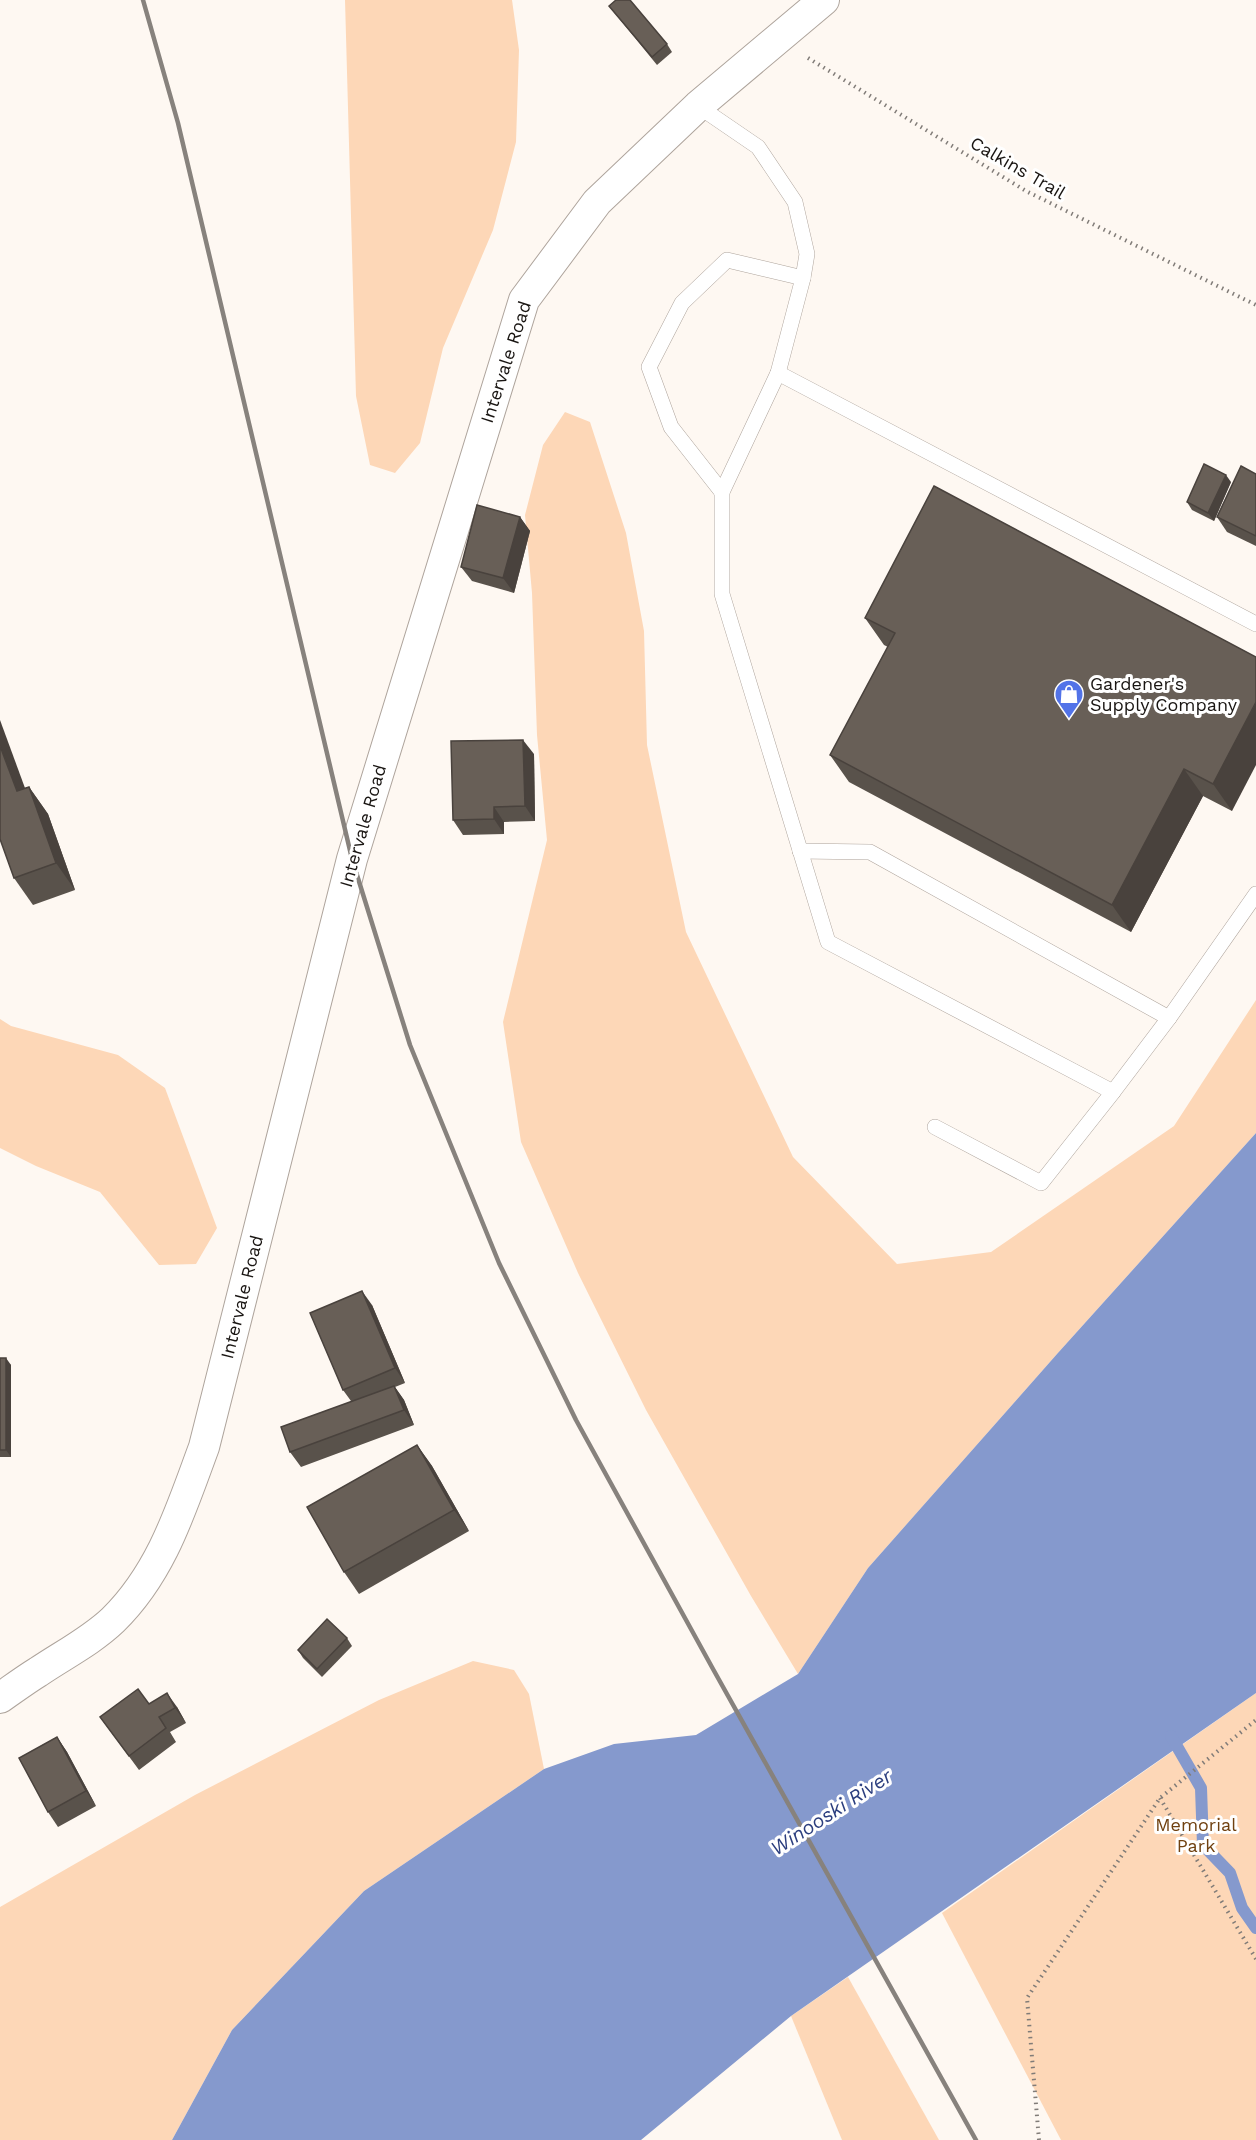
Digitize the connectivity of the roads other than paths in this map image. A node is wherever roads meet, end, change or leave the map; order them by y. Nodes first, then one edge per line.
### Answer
1 (824, 0) edge
2 (698, 106) junction
3 (802, 278) junction
4 (778, 373) junction
5 (722, 492) junction
6 (1256, 624) edge
7 (800, 851) junction
8 (1256, 894) edge
9 (1169, 1018) junction
10 (1113, 1092) junction
11 (935, 1127) dead end
12 (0, 1698) edge

1 - 2 street, Intervale Road
2 - 3 lane
2 - 12 street, Intervale Road
3 - 4 lane
3 - 5 lane
4 - 5 lane
4 - 6 lane
5 - 7 lane
7 - 9 lane
7 - 10 lane
8 - 9 lane
9 - 10 lane
10 - 11 lane

